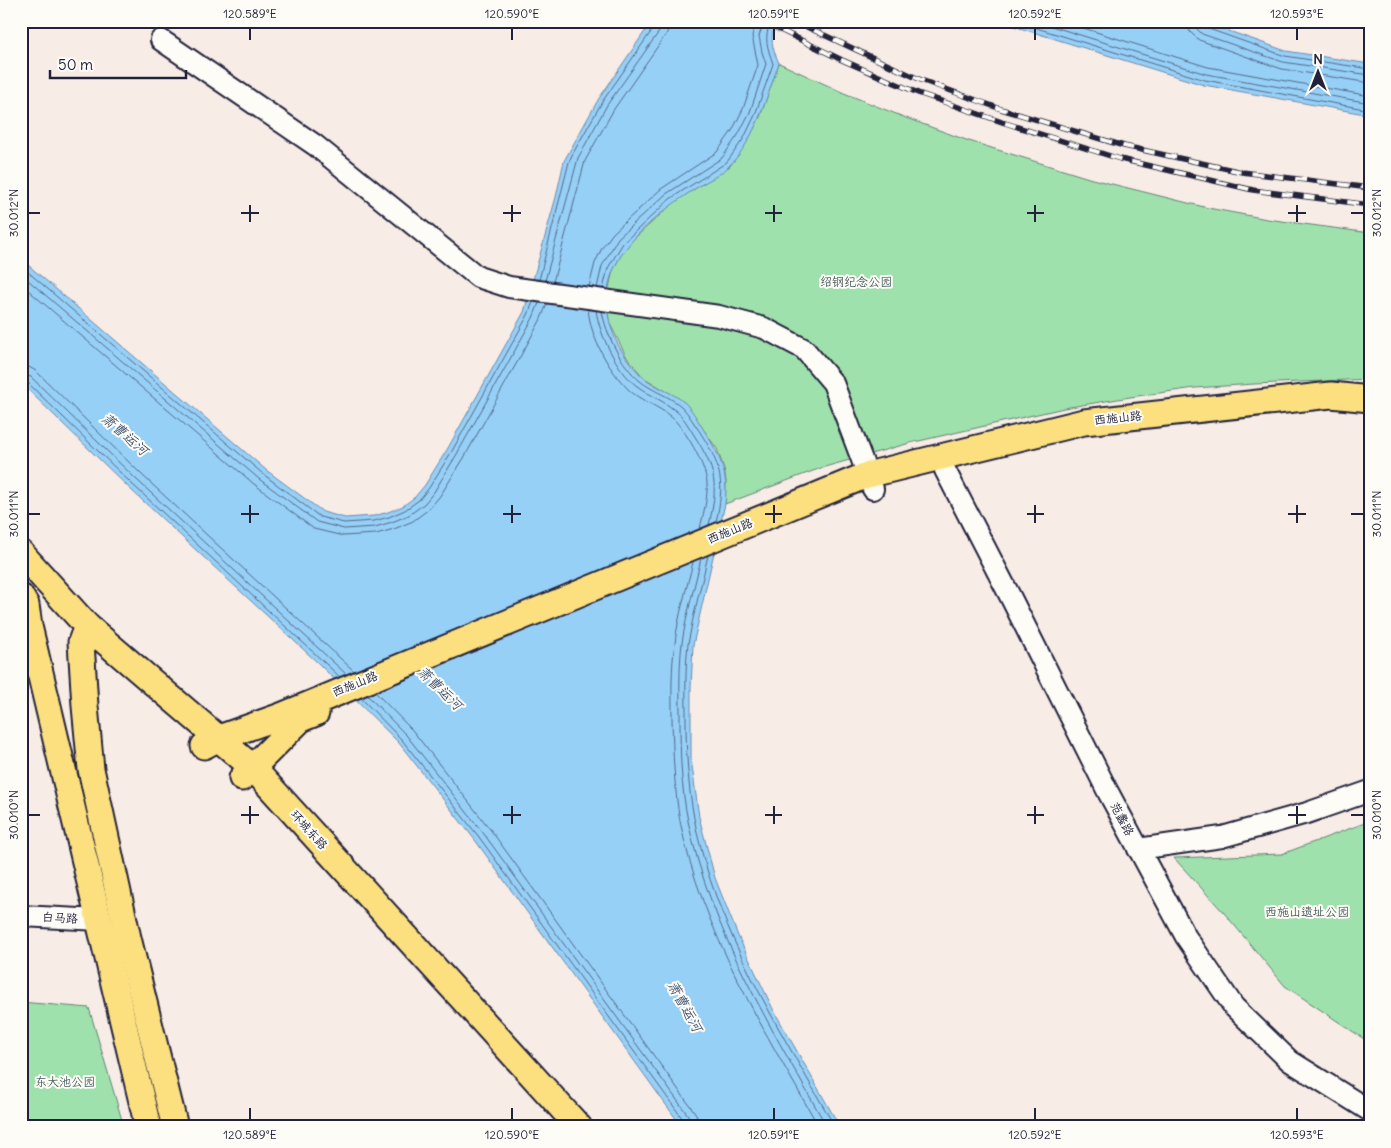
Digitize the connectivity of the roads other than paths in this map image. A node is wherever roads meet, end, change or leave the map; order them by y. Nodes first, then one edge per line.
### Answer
1 (161, 40) dead end
2 (1370, 399) edge
3 (1370, 411) edge
4 (945, 470) junction
5 (862, 486) junction
6 (21, 552) edge
7 (21, 576) edge
8 (21, 597) edge
9 (84, 634) junction
10 (298, 714) junction
11 (211, 742) junction
12 (247, 773) junction
13 (1370, 791) edge
14 (1138, 849) junction
15 (21, 916) edge
16 (100, 920) junction
17 (1370, 1111) edge
18 (556, 1120) edge
19 (148, 1127) edge
20 (175, 1127) edge
21 (579, 1127) edge
22 (598, 1127) edge

1 - 5 street
2 - 5 main road, 西施山路
3 - 4 main road, 西施山路
4 - 5 main road, 西施山路
4 - 14 street, 范蠡路
5 - 10 main road, 西施山路
6 - 9 main road, 环城东路
7 - 9 main road, 环城东路
8 - 16 main road
9 - 11 main road, 环城东路
9 - 20 main road
10 - 11 main road, 西施山路
10 - 12 main road, 西施山路
11 - 12 main road, 环城东路
12 - 18 main road, 环城东路
13 - 14 street
14 - 17 street, 范蠡路
15 - 16 street, 白马路
16 - 19 main road
18 - 21 main road, 环城东路
18 - 22 main road

